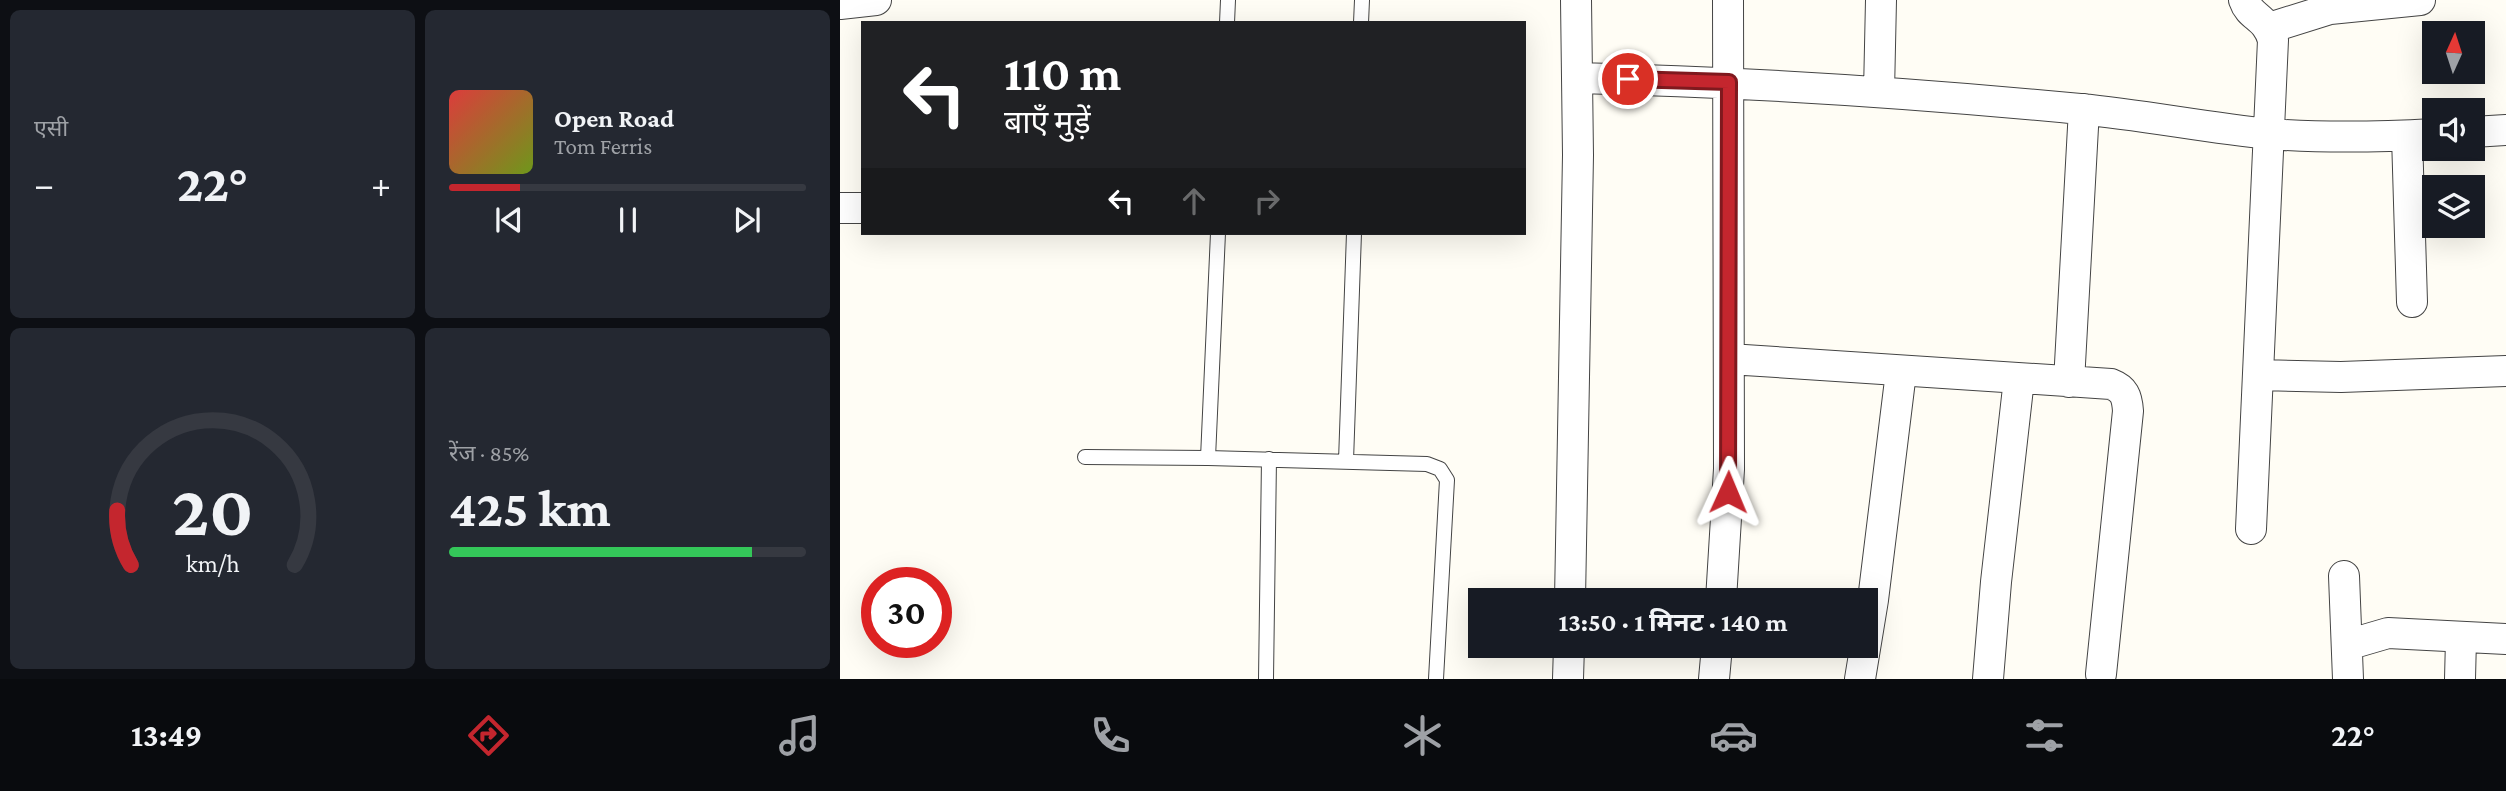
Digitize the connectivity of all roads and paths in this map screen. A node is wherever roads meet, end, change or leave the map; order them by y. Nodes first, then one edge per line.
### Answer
1 (876, 0) edge
2 (1228, 0) edge
3 (1362, 0) edge
4 (1576, 0) edge
5 (1728, 0) edge
6 (1881, 0) edge
7 (2244, 0) edge
8 (2420, 0) edge
9 (840, 4) edge
10 (2329, 5) edge
11 (1227, 21) edge
12 (1361, 21) edge
13 (2269, 28) junction
14 (1577, 78) junction
15 (1729, 82) junction
16 (1879, 92) junction
17 (2084, 109) junction
18 (2506, 130) edge
19 (2485, 131) edge
20 (2270, 134) junction
21 (2421, 135) edge
22 (840, 208) edge
23 (861, 208) edge
24 (1218, 235) edge
25 (1354, 235) edge
26 (2412, 302) dead end
27 (1728, 359) junction
28 (2506, 371) edge
29 (1901, 372) junction
30 (2259, 375) junction
31 (2020, 379) junction
32 (2069, 382) junction
33 (1085, 457) dead end
34 (1208, 458) junction
35 (1269, 459) junction
36 (1346, 461) junction
37 (2251, 528) dead end
38 (2344, 576) dead end
39 (1570, 588) edge
40 (1722, 588) edge
41 (2461, 639) junction
42 (2506, 639) edge
43 (2347, 645) junction
44 (1569, 658) edge
45 (1716, 658) edge
46 (2101, 674) dead end
47 (1266, 679) edge
48 (1436, 679) edge
49 (1568, 679) edge
50 (1714, 679) edge
51 (1860, 679) edge
52 (1988, 679) edge
53 (2348, 679) edge
54 (2460, 679) edge

1 - 9 street
2 - 11 lane
3 - 12 lane
4 - 14 street
5 - 15 street
6 - 16 street
7 - 13 street
8 - 10 street
10 - 13 street
13 - 20 street
14 - 15 street
14 - 39 street
15 - 16 street
15 - 27 street
16 - 17 street
17 - 20 street
17 - 32 street
18 - 19 street
20 - 21 street
20 - 30 street
21 - 26 street
22 - 23 street
24 - 34 lane
25 - 36 lane
27 - 29 street
27 - 40 street
28 - 30 street
29 - 31 street
29 - 51 street
30 - 37 street
31 - 32 street
31 - 52 street
32 - 46 street
33 - 34 lane
34 - 35 lane
35 - 36 lane
35 - 47 lane
36 - 48 lane
38 - 43 street
41 - 42 street
41 - 43 street
41 - 54 street
43 - 53 street
44 - 49 street
45 - 50 street

